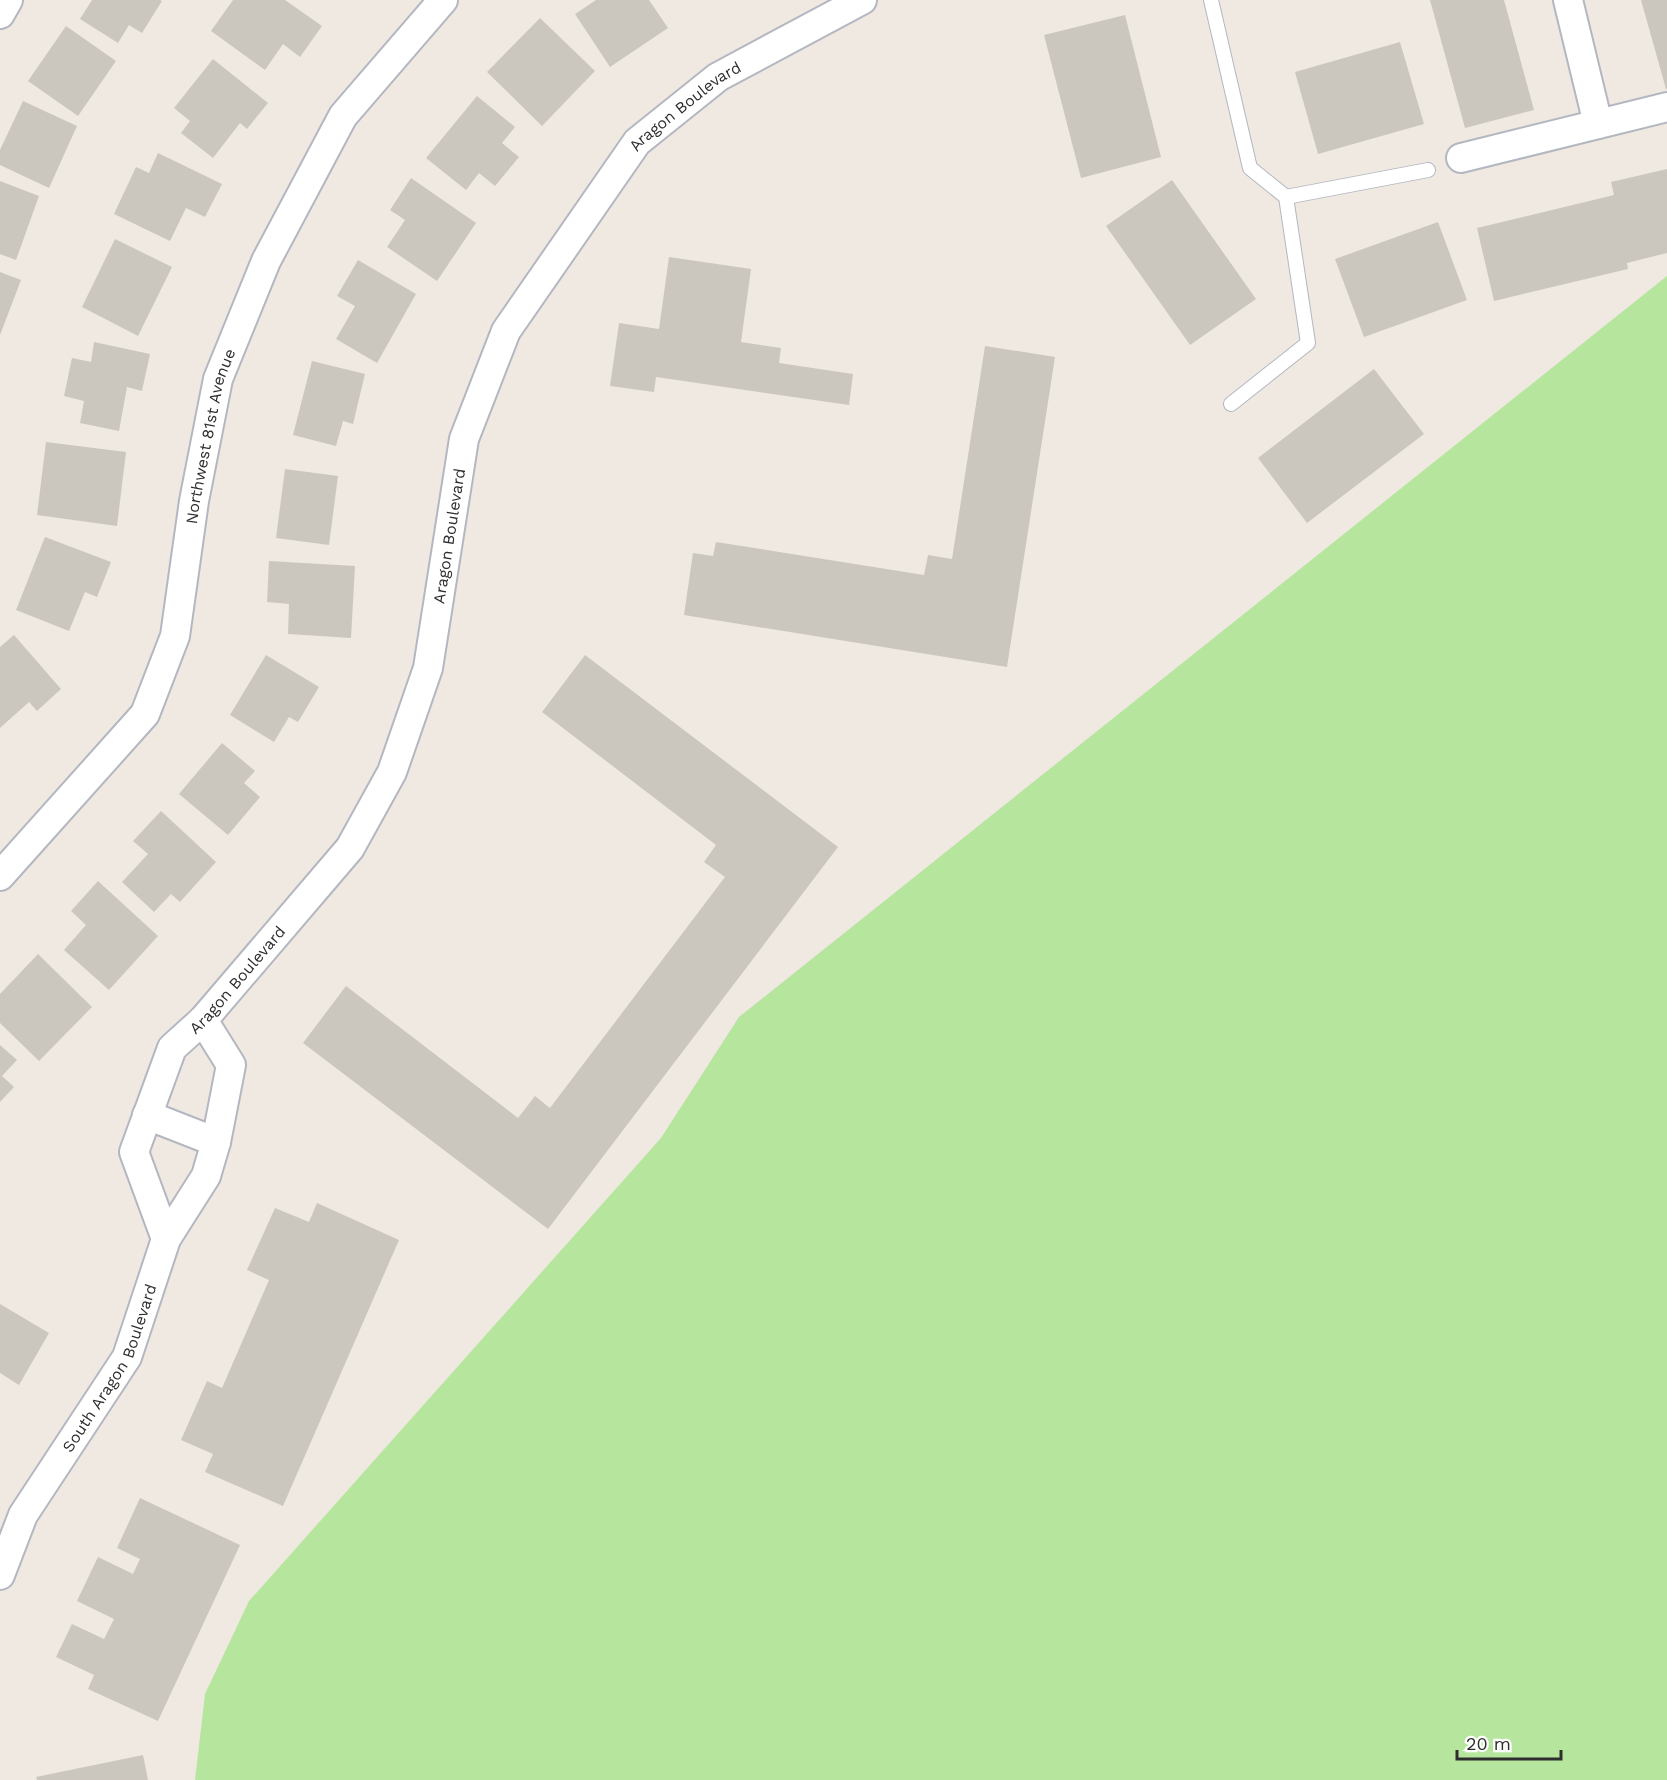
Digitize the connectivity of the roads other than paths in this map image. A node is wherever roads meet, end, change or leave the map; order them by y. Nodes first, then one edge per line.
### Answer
1 (8, 0) edge
2 (443, 0) edge
3 (862, 0) edge
4 (1211, 0) edge
5 (1568, 0) edge
6 (0, 14) edge
7 (1667, 107) edge
8 (1598, 124) junction
9 (1461, 158) dead end
10 (1428, 170) dead end
11 (1286, 197) junction
12 (1231, 404) dead end
13 (0, 876) edge
14 (203, 1020) junction
15 (147, 1115) junction
16 (216, 1142) junction
17 (166, 1239) junction
18 (0, 1575) edge

1 - 6 street
2 - 13 street, Northwest 81st Avenue
3 - 14 street, Aragon Boulevard
4 - 11 lane
5 - 8 street
7 - 8 street
8 - 9 street
10 - 11 lane
11 - 12 lane
14 - 15 street, Aragon Boulevard
14 - 16 street, South Aragon Boulevard
15 - 16 street
15 - 17 street, Aragon Boulevard
16 - 17 street, South Aragon Boulevard
17 - 18 street, South Aragon Boulevard

